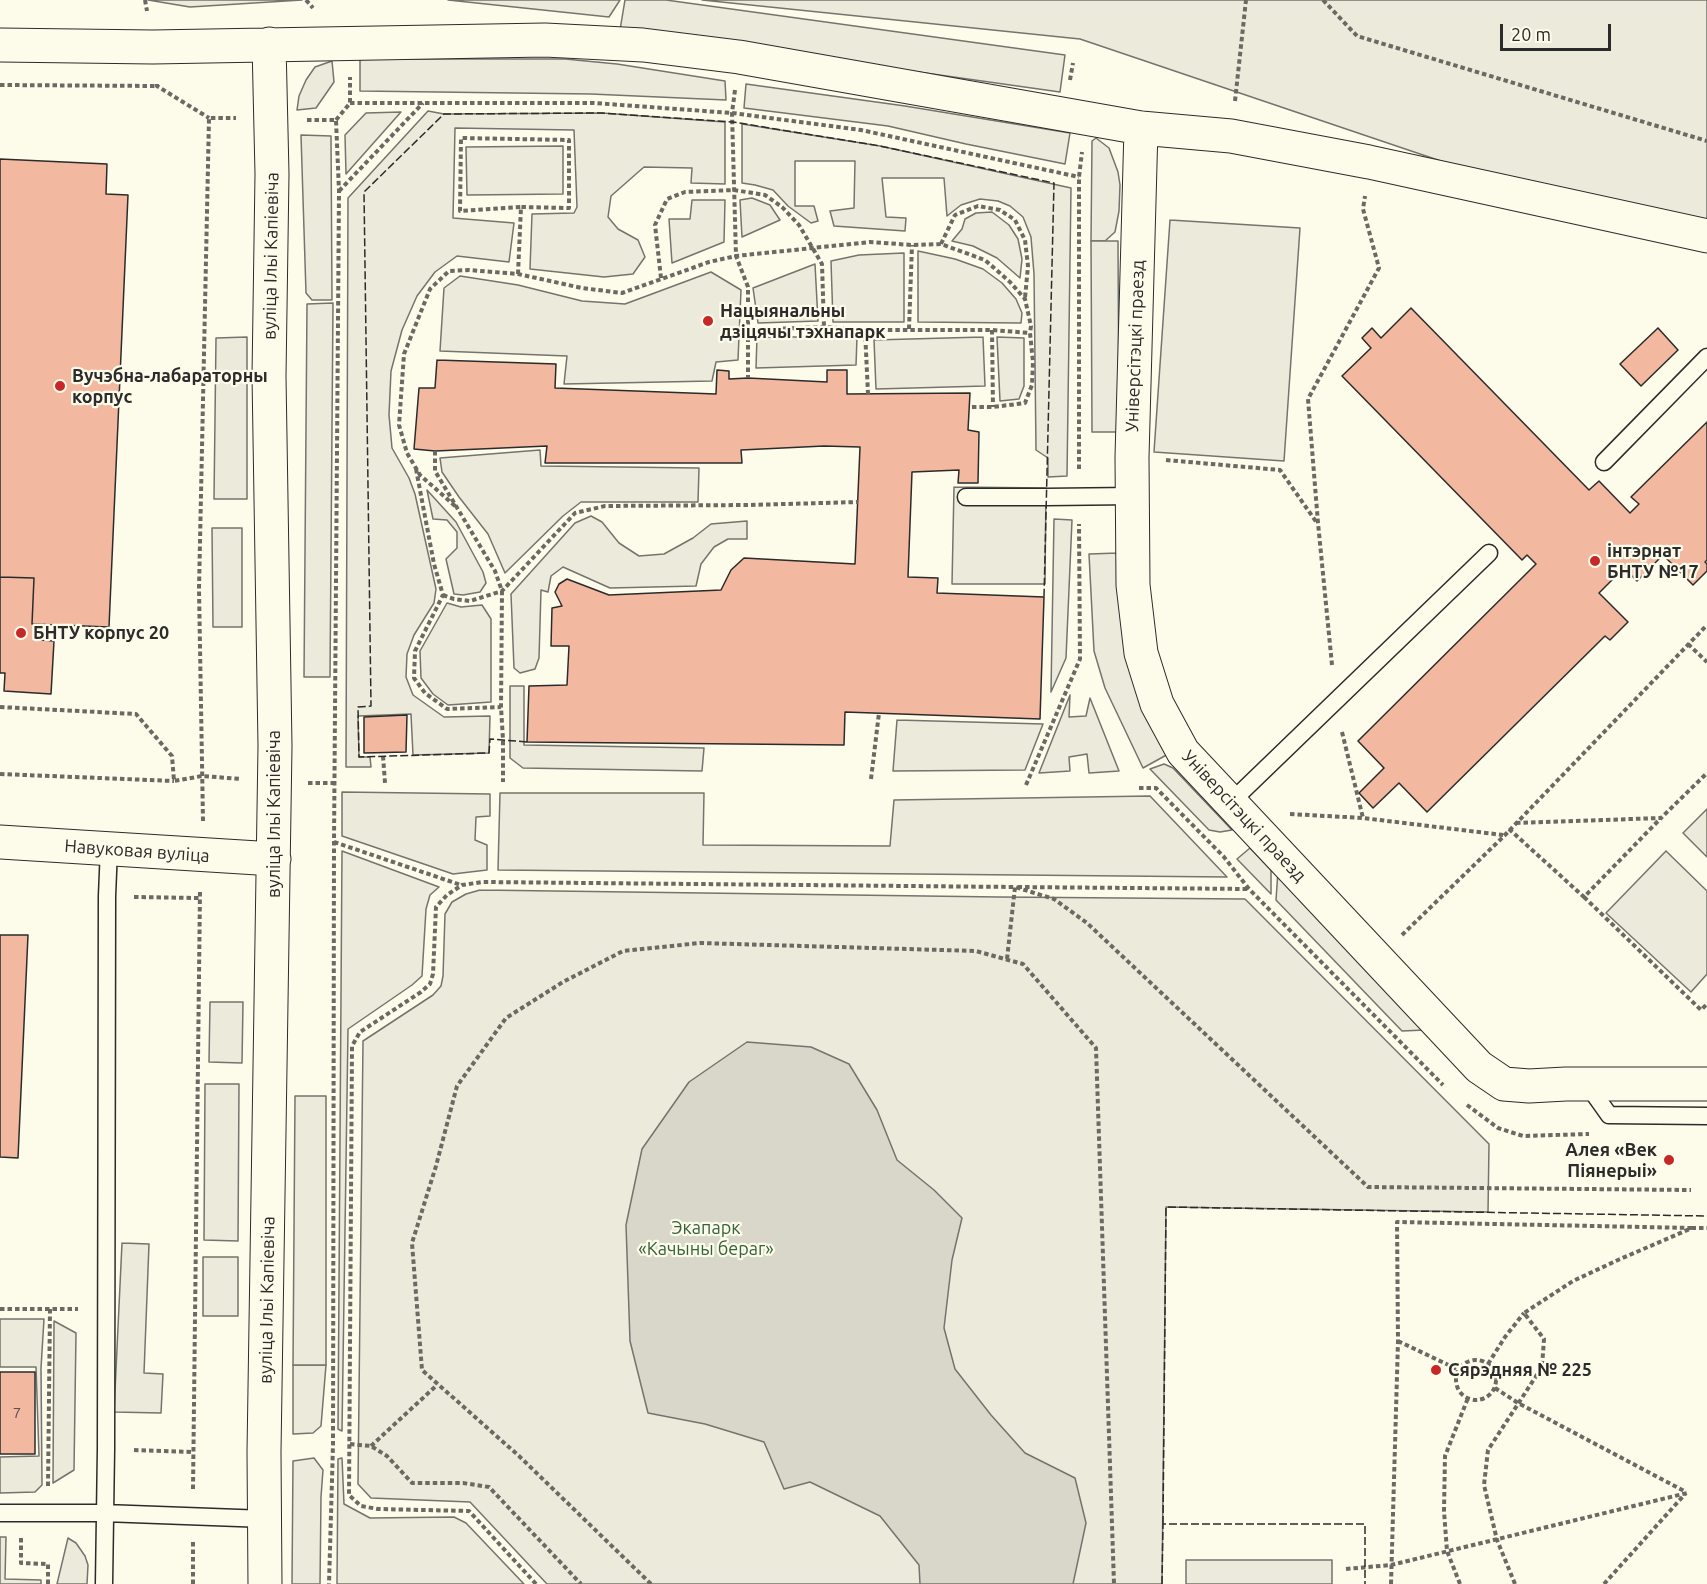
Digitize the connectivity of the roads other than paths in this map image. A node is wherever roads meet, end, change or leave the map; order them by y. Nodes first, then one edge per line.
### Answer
1 (269, 44) junction
2 (0, 45) edge
3 (1141, 128) junction
4 (1707, 236) edge
5 (1707, 357) edge
6 (1604, 462) dead end
7 (1132, 496) junction
8 (966, 497) dead end
9 (1489, 553) dead end
10 (1230, 803) junction
11 (0, 842) edge
12 (109, 848) junction
13 (274, 859) junction
14 (1707, 1083) edge
15 (1587, 1084) junction
16 (1707, 1116) edge
17 (104, 1513) junction
18 (0, 1514) edge
19 (266, 1519) junction
20 (104, 1584) edge
21 (265, 1584) edge

1 - 2 street
1 - 3 street
1 - 13 street, вуліца Ільі Капіевіча
3 - 4 street
3 - 7 street, Універсітэцкі праезд
5 - 6 lane
7 - 8 lane
7 - 10 street, Універсітэцкі праезд
9 - 10 lane
10 - 15 street, Універсітэцкі праезд
11 - 12 street, Навуковая вуліца
12 - 13 street, Навуковая вуліца
12 - 17 lane
13 - 19 street, вуліца Ільі Капіевіча
14 - 15 street, Універсітэцкі праезд
15 - 16 lane
17 - 18 lane
17 - 19 lane
17 - 20 lane
19 - 21 street, вуліца Ільі Капіевіча

